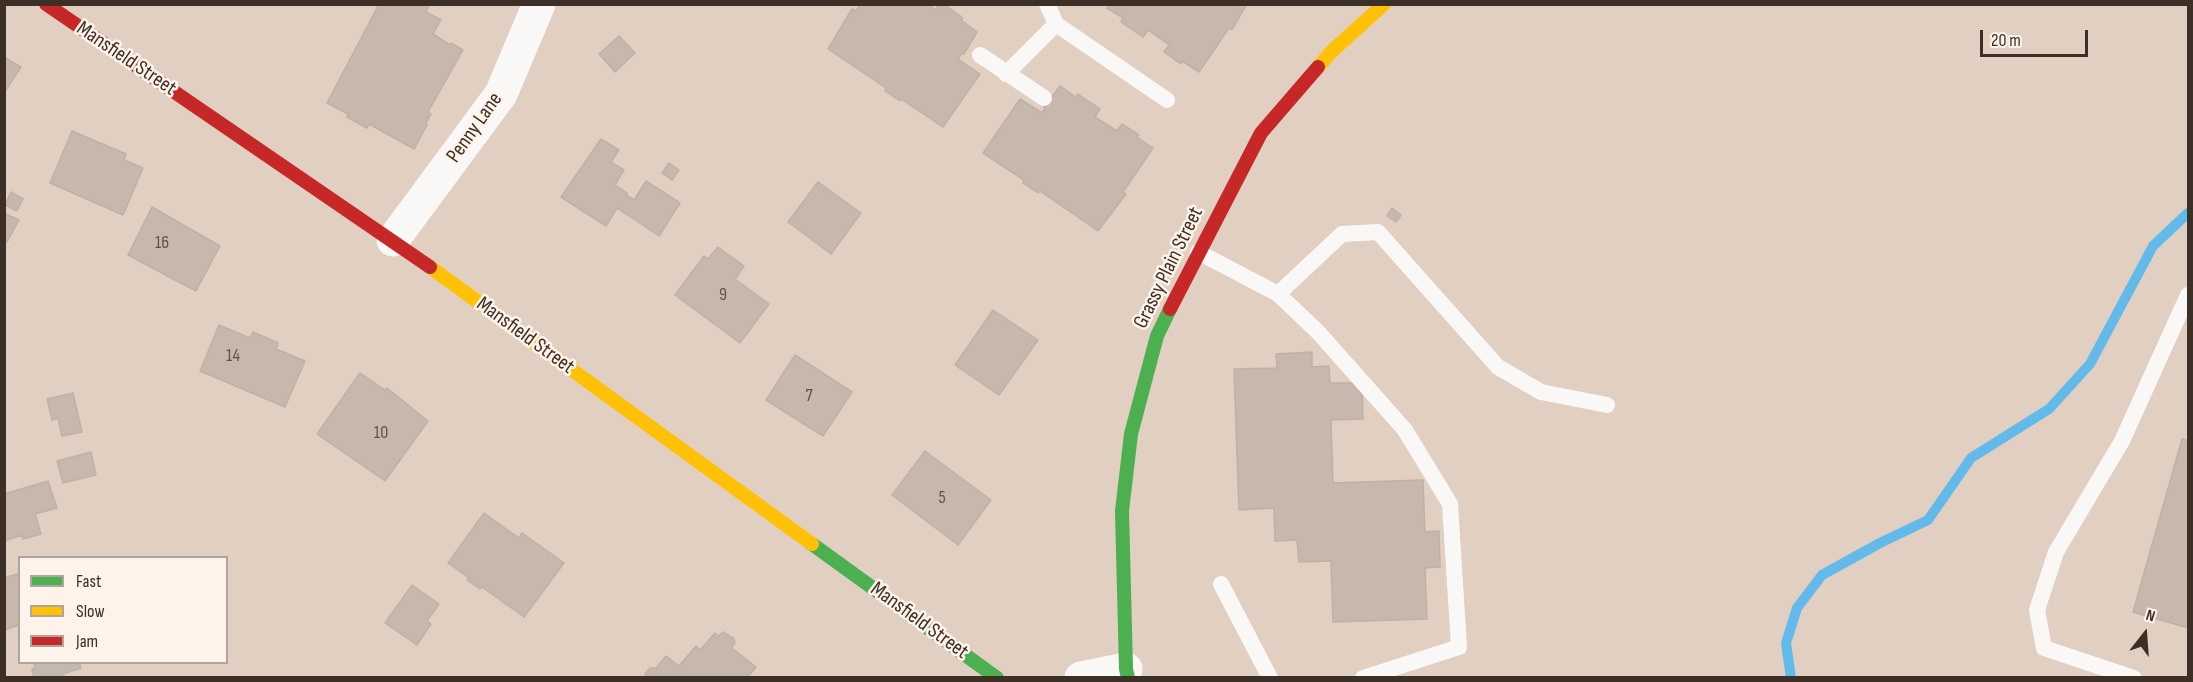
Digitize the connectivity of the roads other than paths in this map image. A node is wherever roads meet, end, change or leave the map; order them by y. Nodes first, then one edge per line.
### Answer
1 (46, 4) edge
2 (539, 4) edge
3 (1047, 4) edge
4 (1384, 4) edge
5 (1056, 24) junction
6 (980, 55) dead end
7 (1006, 74) junction
8 (1044, 98) dead end
9 (1167, 100) dead end
10 (393, 240) junction
11 (1198, 252) junction
12 (1278, 294) junction
13 (2188, 295) edge
14 (1607, 405) dead end
15 (1221, 584) dead end
16 (1127, 673) edge
17 (997, 678) edge
18 (1081, 678) edge
19 (1270, 678) edge
20 (1363, 678) edge
21 (2134, 678) edge

1 - 10 street, Mansfield Street
2 - 10 street, Penny Lane
3 - 5 lane
4 - 11 street, Grassy Plain Street
5 - 7 lane
5 - 9 lane
6 - 7 lane
7 - 8 lane
10 - 17 street, Mansfield Street
11 - 12 lane
11 - 16 street, Grassy Plain Street
12 - 14 lane
12 - 20 lane
13 - 21 lane
15 - 19 lane
16 - 18 street

